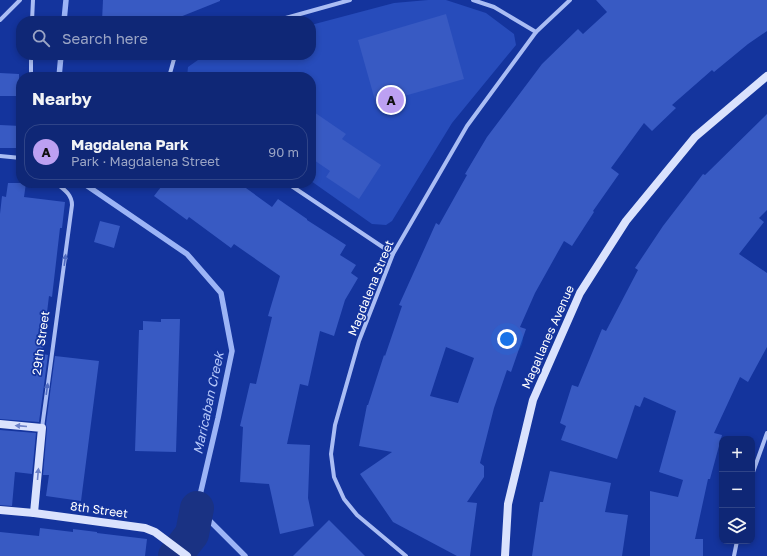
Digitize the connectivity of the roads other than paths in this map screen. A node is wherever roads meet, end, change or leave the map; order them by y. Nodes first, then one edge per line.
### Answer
1 (20, 0) edge
2 (33, 0) edge
3 (350, 0) edge
4 (473, 0) edge
5 (570, 0) edge
6 (32, 16) edge
7 (293, 16) edge
8 (0, 20) edge
9 (536, 32) junction
10 (31, 60) edge
11 (174, 60) edge
12 (31, 72) edge
13 (170, 72) edge
14 (767, 76) edge
15 (0, 156) edge
16 (16, 158) edge
17 (62, 188) edge
18 (294, 188) edge
19 (393, 254) junction
20 (0, 424) edge
21 (42, 428) junction
22 (767, 433) edge
23 (753, 472) edge
24 (0, 510) edge
25 (34, 513) junction
26 (736, 544) edge
27 (187, 556) edge
28 (406, 556) edge
29 (505, 556) edge
30 (734, 556) edge

1 - 8 street
2 - 6 street
3 - 7 street
4 - 9 street
5 - 9 street, Magdalena Street
9 - 19 street, Magdalena Street
10 - 12 street
11 - 13 street
14 - 29 street, Magallanes Avenue
15 - 16 street
21 -> 17 street, 29th Street
18 - 19 street
19 - 28 street, Magdalena Street
21 -> 20 street
25 -> 21 street, 29th Street
22 - 23 street
24 - 25 street, 8th Street
25 - 27 street, 8th Street
26 - 30 street

